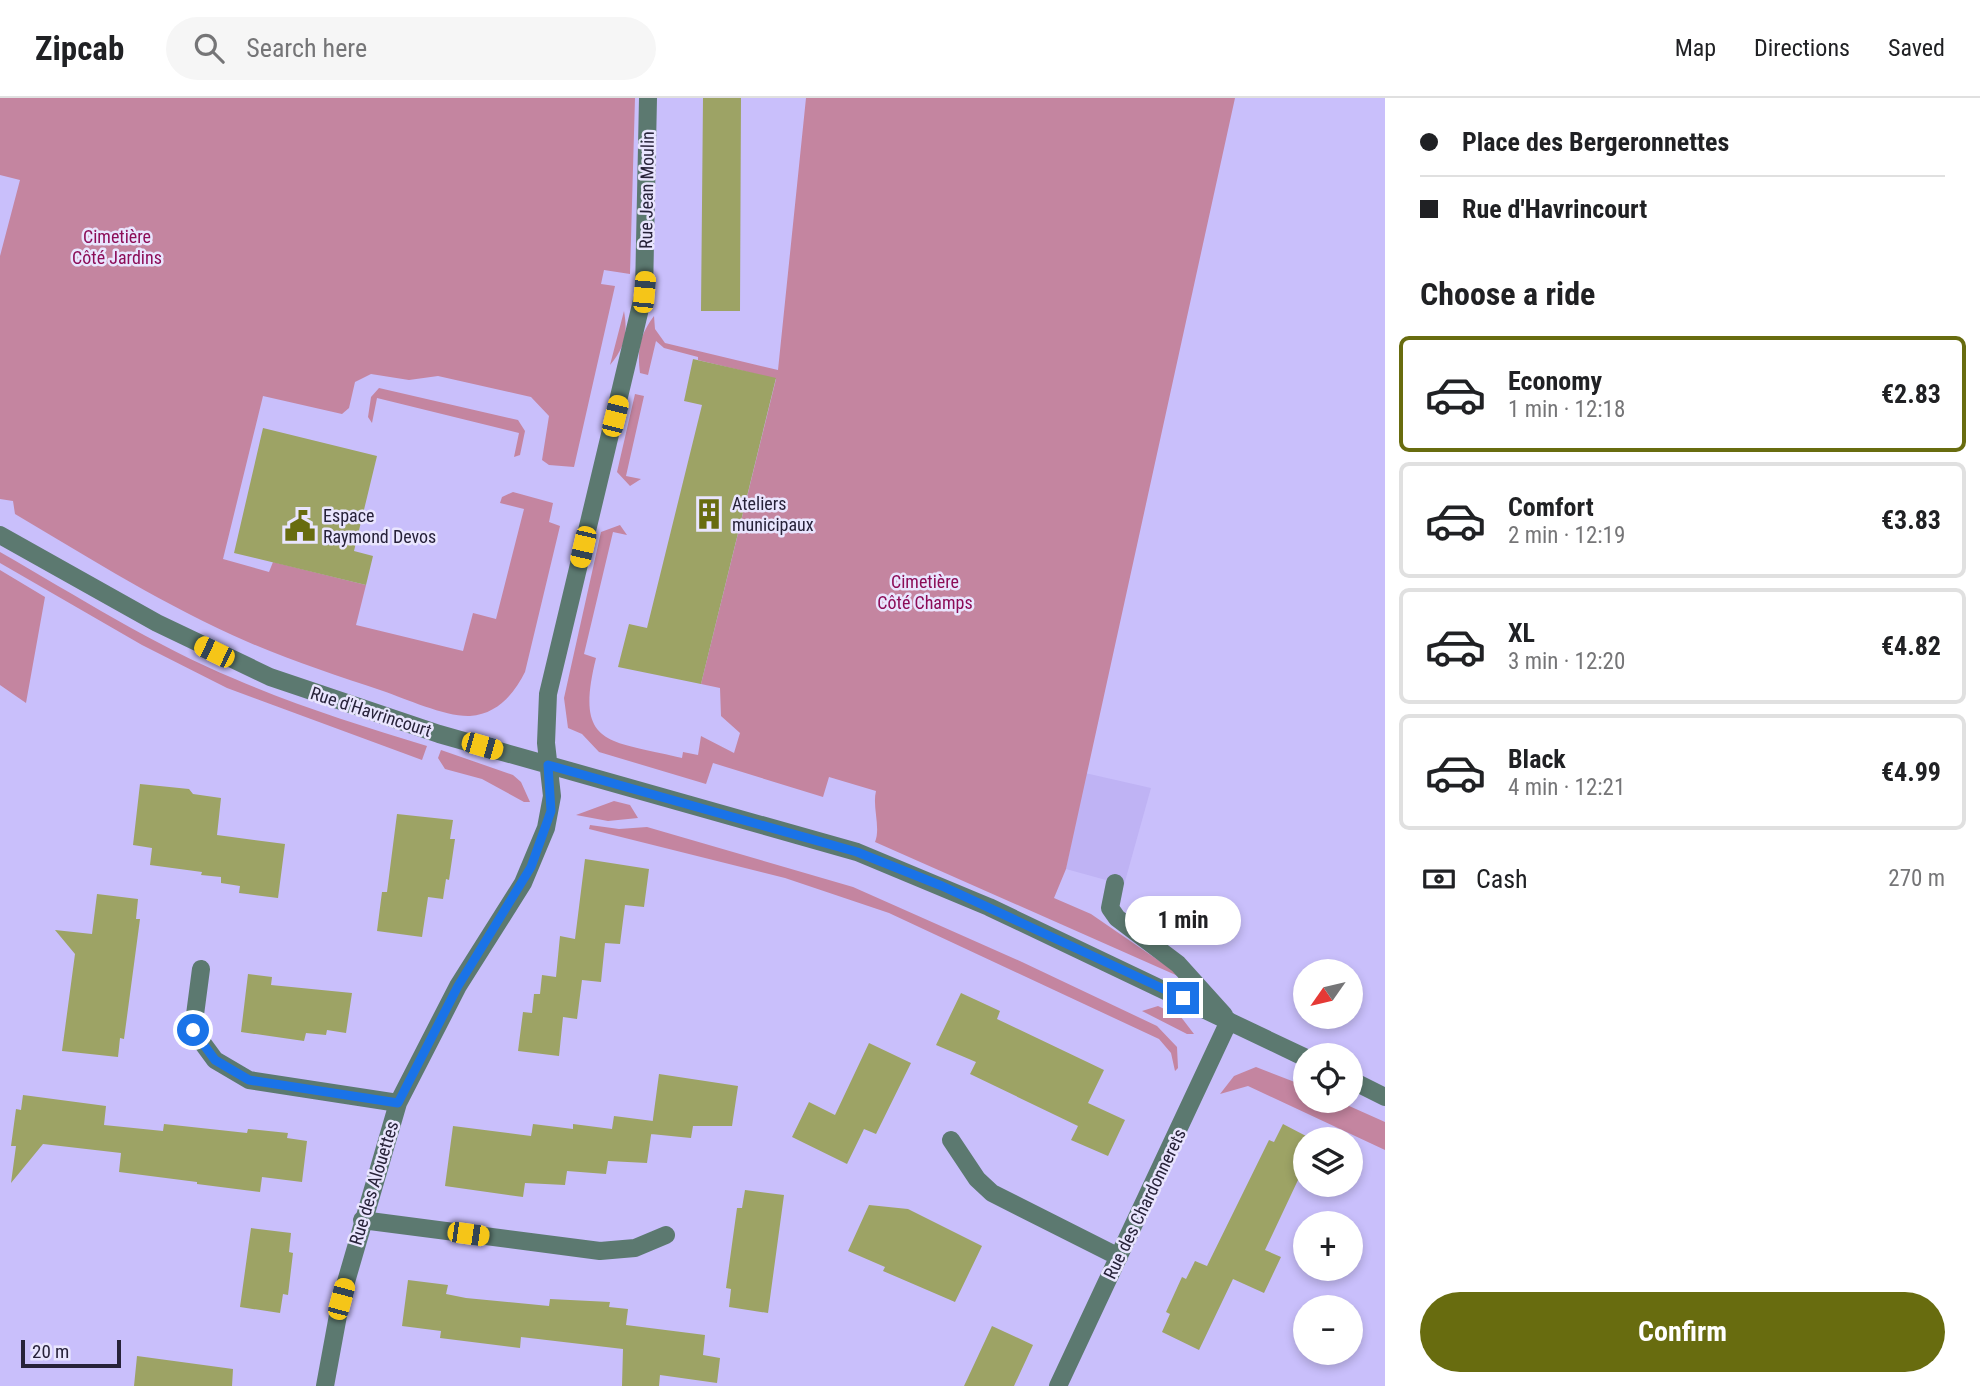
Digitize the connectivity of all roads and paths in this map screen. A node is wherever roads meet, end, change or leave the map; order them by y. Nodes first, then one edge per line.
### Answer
1 (648, 98) edge
2 (628, 363) joint
3 (0, 535) edge
4 (548, 765) junction
5 (1115, 883) dead end
6 (201, 969) dead end
7 (1229, 1021) junction
8 (1293, 1052) edge
9 (1363, 1086) edge
10 (1385, 1097) edge
11 (398, 1103) junction
12 (951, 1140) dead end
13 (362, 1220) junction
14 (666, 1234) dead end
15 (1119, 1257) junction
16 (325, 1386) edge
17 (1058, 1386) edge

1 - 2 street, Rue Jean Moulin
2 - 4 street, Rue des Alouettes
3 - 4 street, Rue d'Havrincourt
4 - 7 street, Rue d'Havrincourt
4 - 11 street, Rue des Alouettes
5 - 7 street
6 - 11 street
7 - 8 street, Rue d'Havrincourt
7 - 15 street, Rue des Chardonnerets
9 - 10 street
11 - 13 street, Rue des Alouettes
12 - 15 street
13 - 14 street
13 - 16 street, Rue des Alouettes
15 - 17 street, Rue des Chardonnerets

